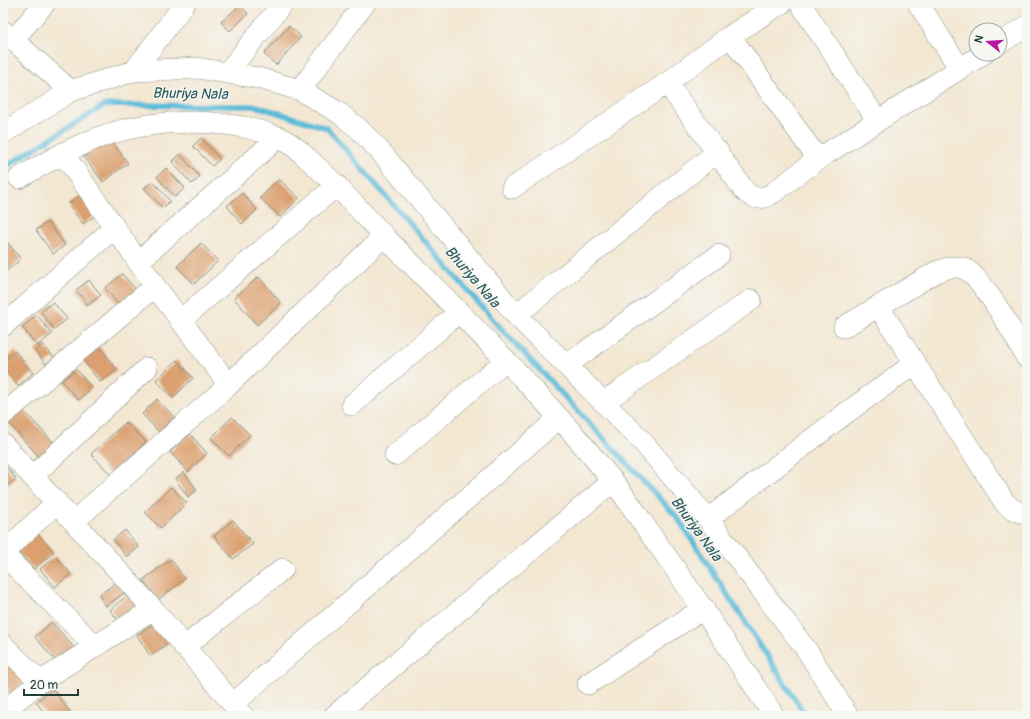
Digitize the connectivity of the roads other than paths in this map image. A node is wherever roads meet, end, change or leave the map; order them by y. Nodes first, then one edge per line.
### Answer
1 (45, 3) edge
2 (185, 3) edge
3 (283, 3) edge
4 (365, 3) edge
5 (782, 3) edge
6 (800, 3) edge
7 (918, 3) edge
8 (1027, 26) edge
9 (8, 36) edge
10 (730, 36) junction
11 (1008, 38) edge
12 (971, 62) edge
13 (960, 69) junction
14 (134, 71) junction
15 (227, 73) junction
16 (667, 83) junction
17 (300, 90) junction
18 (70, 91) junction
19 (877, 120) junction
20 (3, 133) edge
21 (279, 137) junction
22 (718, 151) junction
23 (62, 153) junction
24 (818, 159) junction
25 (19, 178) dead end
26 (337, 185) junction
27 (512, 188) dead end
28 (114, 228) junction
29 (384, 236) junction
30 (719, 255) dead end
31 (138, 262) junction
32 (155, 286) junction
33 (750, 300) dead end
34 (878, 306) junction
35 (458, 313) junction
36 (516, 315) junction
37 (180, 321) junction
38 (3, 326) edge
39 (844, 327) dead end
40 (1027, 358) edge
41 (506, 360) junction
42 (914, 364) junction
43 (567, 365) junction
44 (147, 368) dead end
45 (229, 385) junction
46 (604, 402) junction
47 (352, 405) dead end
48 (3, 414) edge
49 (559, 418) junction
50 (3, 444) edge
51 (395, 455) dead end
52 (33, 476) junction
53 (613, 481) junction
54 (57, 502) junction
55 (1027, 514) edge
56 (708, 519) junction
57 (74, 521) junction
58 (3, 553) edge
59 (283, 569) dead end
60 (704, 608) junction
61 (153, 609) junction
62 (3, 646) edge
63 (95, 646) junction
64 (184, 647) junction
65 (40, 682) junction
66 (588, 684) dead end
67 (238, 710) edge
68 (3, 711) edge
69 (334, 716) edge
70 (774, 716) edge
71 (848, 716) edge

1 - 9 street
2 - 14 street
3 - 15 street
4 - 17 street
5 - 10 street
6 - 19 street
7 - 13 street
8 - 11 street
9 - 18 street
10 - 16 street
10 - 24 street
12 - 13 street
13 - 19 street
14 - 15 street
14 - 18 street
15 - 17 street
16 - 22 street
16 - 27 street
17 - 36 street
18 - 20 street
19 - 24 street
21 - 23 street
21 - 26 street
21 - 31 street
22 - 24 street
22 - 36 street
23 - 25 street
23 - 28 street
26 - 29 street
26 - 37 street
28 - 31 street
28 - 38 street
29 - 35 street
29 - 45 street
30 - 43 street
31 - 32 street
32 - 37 street
32 - 48 street
33 - 46 street
34 - 39 street
34 - 40 street
34 - 42 street
35 - 41 street
35 - 47 street
36 - 43 street
37 - 45 street
41 - 49 street
41 - 51 street
42 - 55 street
42 - 56 street
43 - 46 street
44 - 52 street
45 - 57 street
46 - 56 street
49 - 53 street
49 - 67 street
50 - 52 street
52 - 54 street
53 - 60 street
53 - 69 street
54 - 57 street
54 - 58 street
56 - 71 street
57 - 61 street
58 - 63 street
59 - 64 street
60 - 66 street
60 - 70 street
61 - 63 street
61 - 64 street
62 - 65 street
63 - 65 street
64 - 67 street
65 - 68 street

